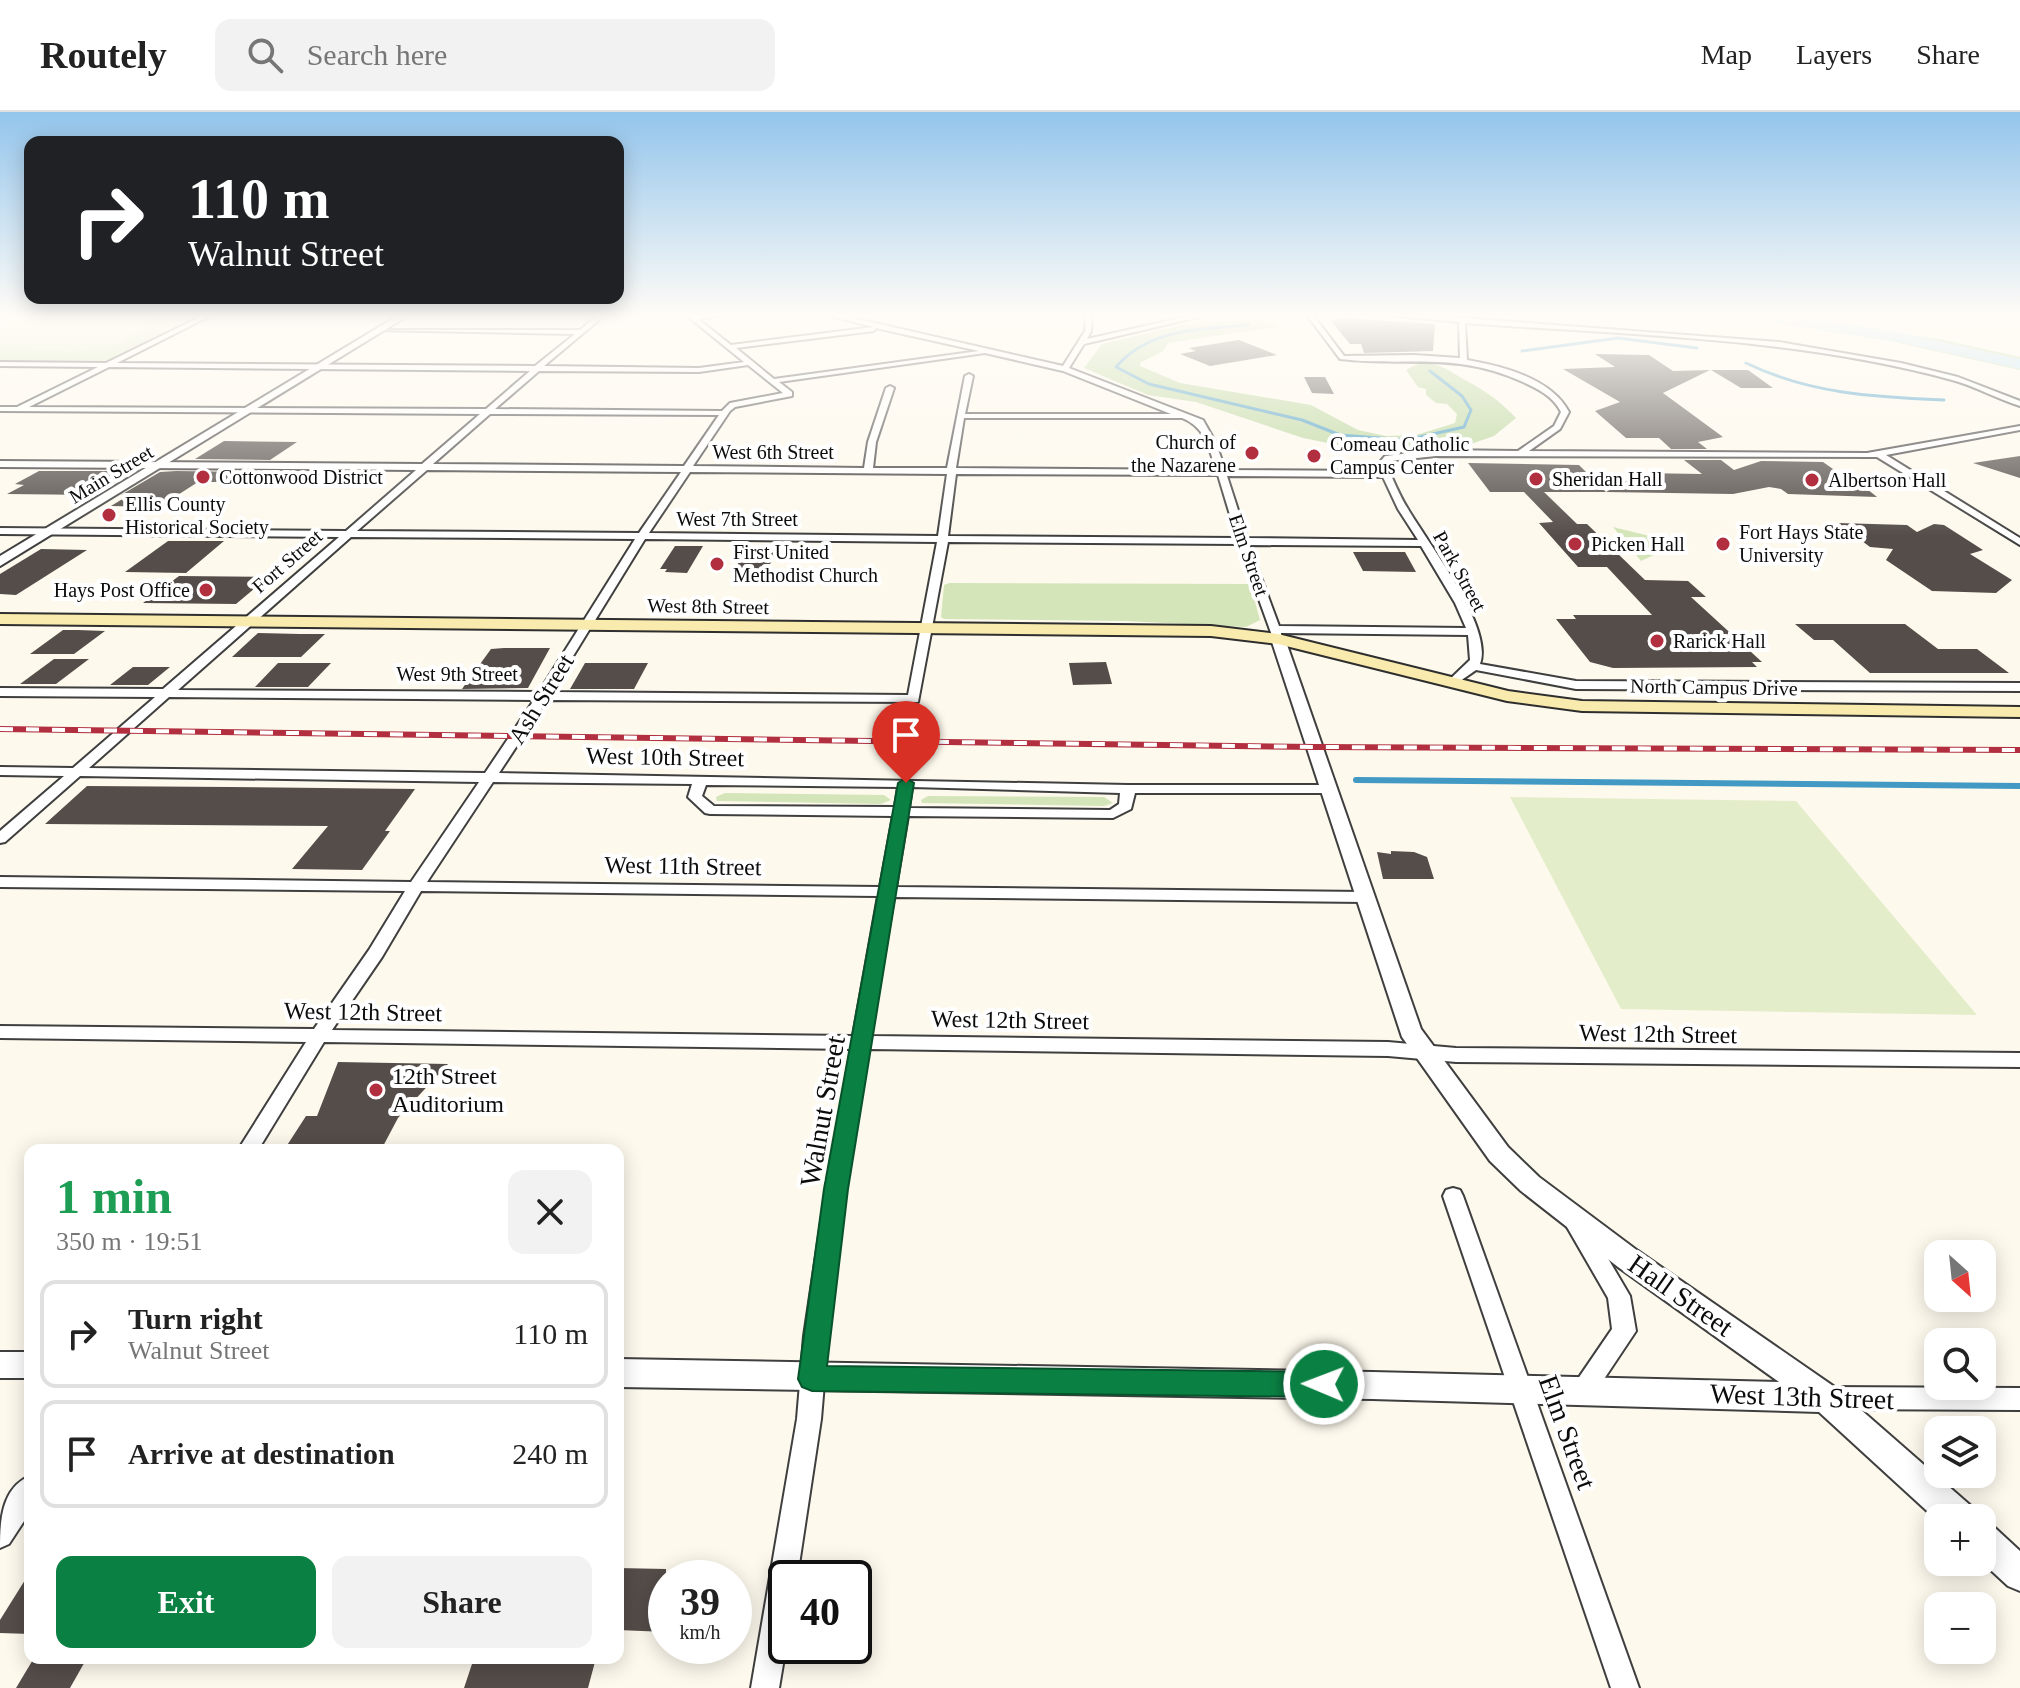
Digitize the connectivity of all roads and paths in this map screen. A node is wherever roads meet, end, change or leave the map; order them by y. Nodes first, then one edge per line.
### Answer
1 (890, 388) dead end
2 (61, 389) edge
3 (286, 389) edge
4 (514, 389) edge
5 (782, 389) edge
6 (966, 389) edge
7 (1117, 389) edge
8 (1538, 389) edge
9 (1982, 389) edge
10 (2020, 404) edge
11 (0, 409) edge
12 (17, 409) junction
13 (249, 411) junction
14 (488, 412) junction
15 (725, 413) junction
16 (961, 416) junction
17 (1189, 416) junction
18 (0, 417) edge
19 (2020, 428) edge
20 (1519, 454) junction
21 (1880, 455) junction
22 (0, 464) edge
23 (160, 465) junction
24 (425, 467) junction
25 (690, 469) junction
26 (868, 470) junction
27 (951, 471) junction
28 (1220, 473) junction
29 (1386, 474) junction
30 (0, 531) edge
31 (50, 532) junction
32 (349, 534) junction
33 (645, 536) junction
34 (942, 539) junction
35 (1242, 541) junction
36 (2020, 542) edge
37 (1424, 543) junction
38 (0, 562) edge
39 (0, 619) edge
40 (249, 621) junction
41 (588, 624) junction
42 (927, 628) junction
43 (1473, 632) junction
44 (1277, 634) junction
45 (1473, 666) junction
46 (1410, 672) joint
47 (1453, 682) junction
48 (2020, 687) edge
49 (0, 692) edge
50 (168, 694) junction
51 (545, 695) junction
52 (2020, 712) edge
53 (0, 771) edge
54 (77, 772) junction
55 (491, 777) junction
56 (701, 780) junction
57 (906, 783) junction
58 (1128, 789) junction
59 (1330, 789) junction
60 (900, 812) junction
61 (0, 839) edge
62 (0, 882) edge
63 (416, 887) junction
64 (889, 893) junction
65 (1365, 897) junction
66 (0, 1032) edge
67 (320, 1035) junction
68 (863, 1042) junction
69 (1424, 1053) junction
70 (2020, 1060) edge
71 (252, 1144) edge
72 (1453, 1196) dead end
73 (1571, 1215) junction
74 (0, 1365) edge
75 (24, 1365) edge
76 (624, 1373) edge
77 (812, 1379) junction
78 (1520, 1387) junction
79 (1583, 1389) junction
80 (1825, 1398) junction
81 (2020, 1399) edge
82 (24, 1498) edge
83 (1943, 1504) edge
84 (0, 1535) edge
85 (1996, 1552) edge
86 (2020, 1574) edge
87 (765, 1688) edge
88 (1625, 1688) edge

1 - 26 street
2 - 12 street
3 - 13 street, Main Street
4 - 14 street, Fort Street
5 - 15 street
6 - 16 street
7 - 17 street
8 - 20 street
9 - 10 street
11 - 12 street
12 - 13 street
12 - 18 street
13 - 14 street
13 - 23 street, Main Street
14 - 15 street
14 - 24 street, Fort Street
15 - 25 street, Ash Street
16 - 17 street
16 - 27 street
17 - 28 street, Elm Street
19 - 21 street
20 - 21 street
20 - 29 street
21 - 36 street
22 - 23 street, West 6th Street
23 - 24 street, West 6th Street
23 - 31 street, Main Street
24 - 25 street, West 6th Street
24 - 32 street, Fort Street
25 - 26 street, West 6th Street
25 - 33 street, Ash Street
26 - 27 street, West 6th Street
27 - 28 street, West 6th Street
27 - 34 street
28 - 29 street, West 6th Street
28 - 35 street, Elm Street
29 - 37 street, Park Street
30 - 31 street, West 7th Street
31 - 32 street, West 7th Street
31 - 38 street, Main Street
32 - 33 street, West 7th Street
32 - 40 street, Fort Street
33 - 34 street, West 7th Street
33 - 41 street, Ash Street
34 - 35 street, West 7th Street
34 - 42 street
35 - 37 street, West 7th Street
35 - 44 street, Elm Street
37 - 43 street, Park Street
39 - 40 main road, West 8th Street
40 - 41 main road, West 8th Street
40 - 50 street, Fort Street
41 - 42 main road, West 8th Street
41 - 51 street, Ash Street
42 - 44 main road, West 8th Street
42 - 51 street, West 9th Street
43 - 44 street
43 - 45 street, Park Street
44 - 46 main road, West 8th Street
44 - 59 street, Elm Street
45 - 47 street
45 - 48 street, North Campus Drive
46 - 47 main road, North Campus Drive
47 - 52 main road, North Campus Drive
49 - 50 street, West 9th Street
50 - 51 street, West 9th Street
50 - 54 street, Fort Street
51 - 55 street, Ash Street
53 - 54 street, West 10th Street
54 - 55 street, West 10th Street
54 - 61 street, Fort Street
55 - 56 street, West 10th Street
55 - 63 street, Ash Street
56 - 57 street, West 10th Street
56 - 60 street
57 - 58 street, West 10th Street
57 - 60 street, Walnut Street
58 - 59 street, West 10th Street
58 - 60 street
59 - 65 street, Elm Street
60 - 64 street, Walnut Street
62 - 63 street, West 11th Street
63 - 64 street, West 11th Street
63 - 67 street, Ash Street
64 - 65 street, West 11th Street
64 - 68 street, Walnut Street
65 - 69 street, Elm Street
66 - 67 street, West 12th Street
67 - 68 street, West 12th Street
67 - 71 street, Ash Street
68 - 69 street, West 12th Street
68 - 77 street, Walnut Street
69 - 70 street, West 12th Street
69 - 73 street, Hall Street
72 - 78 street, Elm Street
73 - 79 street
73 - 80 street, Hall Street
74 - 75 street
76 - 77 street, West 13th Street
77 - 78 street, West 13th Street
77 - 87 street, Walnut Street
78 - 79 street, West 13th Street
78 - 88 street, Elm Street
79 - 80 street, West 13th Street
80 - 81 street, West 13th Street
80 - 83 street, Hall Street
82 - 84 street
85 - 86 street

